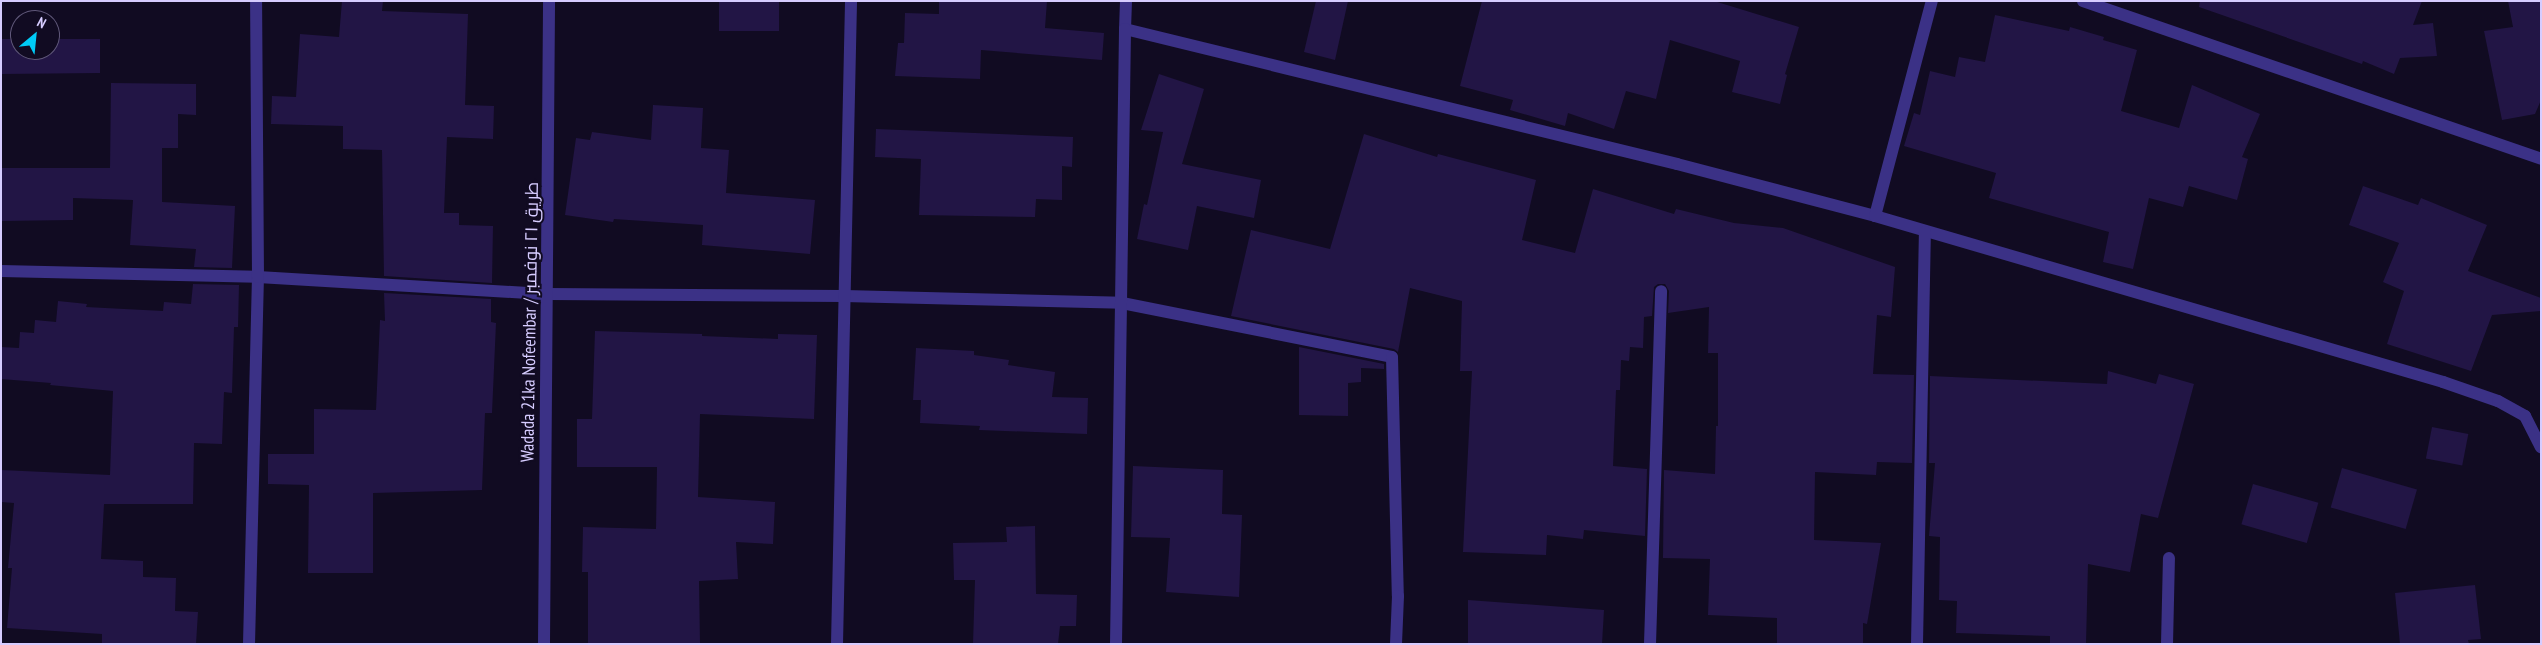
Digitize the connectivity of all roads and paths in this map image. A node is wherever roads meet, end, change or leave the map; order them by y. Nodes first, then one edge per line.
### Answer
1 (256, 1) edge
2 (550, 1) edge
3 (851, 1) edge
4 (1126, 1) edge
5 (1932, 1) edge
6 (2083, 1) edge
7 (1125, 29) junction
8 (2541, 160) edge
9 (1875, 216) junction
10 (1925, 232) junction
11 (1, 271) edge
12 (258, 277) junction
13 (1661, 291) dead end
14 (548, 294) junction
15 (844, 296) junction
16 (1122, 303) junction
17 (2541, 447) edge
18 (2169, 558) dead end
19 (249, 644) edge
20 (544, 644) edge
21 (837, 644) edge
22 (1116, 644) edge
23 (1396, 644) edge
24 (1650, 644) edge
25 (1917, 644) edge
26 (2167, 644) edge

1 - 12 street
2 - 14 street, Wadada 21ka Nofeembar / طريق ٢١ نوفمبر
3 - 15 street
4 - 7 street
5 - 9 street
6 - 8 street
7 - 9 street
7 - 16 street
9 - 10 street
10 - 17 street
10 - 25 street
11 - 12 street
12 - 14 street
12 - 19 street
13 - 24 street
14 - 15 street
14 - 20 street, Wadada 21ka Nofeembar / طريق ٢١ نوفمبر
15 - 16 street
15 - 21 street
16 - 22 street
16 - 23 street
18 - 26 street

